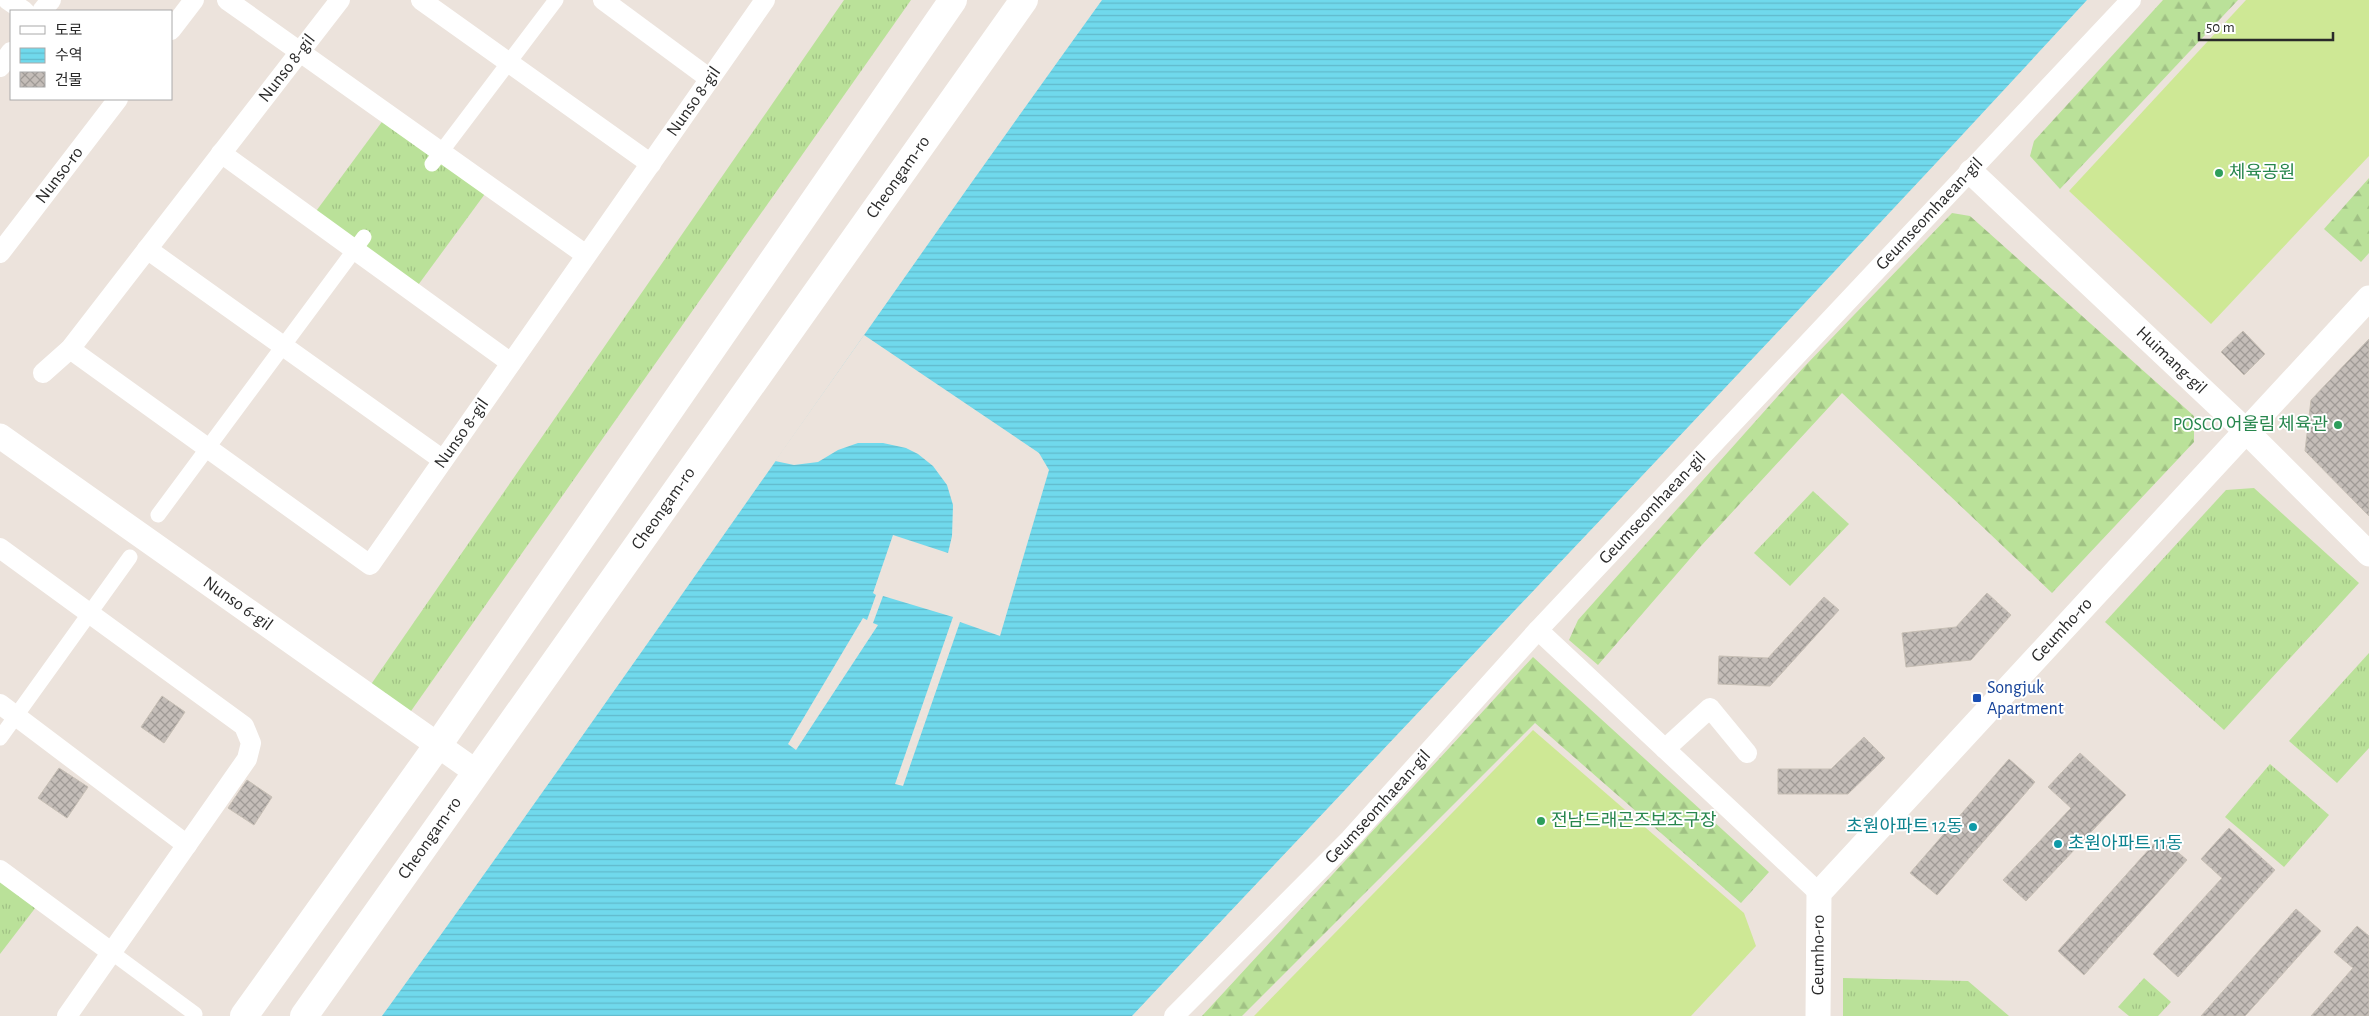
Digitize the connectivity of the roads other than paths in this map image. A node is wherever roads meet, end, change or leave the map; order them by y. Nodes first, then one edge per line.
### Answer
1 (8, 0) edge
2 (51, 0) edge
3 (194, 0) edge
4 (227, 0) edge
5 (340, 0) edge
6 (421, 0) edge
7 (556, 0) edge
8 (603, 0) edge
9 (765, 0) edge
10 (953, 0) edge
11 (1024, 0) edge
12 (2131, 0) edge
13 (23, 10) edge
14 (43, 10) edge
15 (172, 29) edge
16 (300, 52) junction
17 (10, 53) edge
18 (509, 62) junction
19 (0, 67) edge
20 (710, 79) junction
21 (117, 100) edge
22 (221, 154) junction
23 (436, 158) junction
24 (650, 164) junction
25 (1971, 172) junction
26 (359, 244) junction
27 (147, 249) junction
28 (0, 253) edge
29 (586, 256) junction
30 (2369, 298) edge
31 (283, 346) junction
32 (70, 349) junction
33 (511, 363) junction
34 (43, 373) dead end
35 (2246, 431) junction
36 (0, 436) edge
37 (208, 448) junction
38 (443, 460) junction
39 (158, 515) dead end
40 (0, 548) edge
41 (2369, 554) edge
42 (130, 557) dead end
43 (90, 613) junction
44 (1538, 630) junction
45 (8, 710) edge
46 (0, 738) edge
47 (438, 745) junction
48 (1665, 749) junction
49 (1747, 753) dead end
50 (476, 772) junction
51 (187, 845) junction
52 (0, 870) edge
53 (1819, 893) junction
54 (111, 952) junction
55 (195, 1014) dead end
56 (67, 1016) edge
57 (244, 1016) edge
58 (304, 1016) edge
59 (1174, 1016) edge
60 (1818, 1016) edge

1 - 13 street
2 - 14 street
3 - 15 street
4 - 16 street
5 - 16 street, Nunso 8-gil
6 - 18 street
7 - 18 street
8 - 20 street
9 - 20 street, Nunso 8-gil
10 - 47 main road
11 - 50 main road, Cheongam-ro
12 - 25 street, Geumseomhaean-gil
16 - 22 street, Nunso 8-gil
16 - 23 street
17 - 19 street
18 - 23 street
18 - 24 street
20 - 24 street, Nunso 8-gil
21 - 28 street, Nunso-ro
22 - 26 street
22 - 27 street, Nunso 8-gil
23 - 29 street
24 - 29 street, Nunso 8-gil
25 - 35 street, Huimang-gil
25 - 44 street, Geumseomhaean-gil
26 - 31 street
26 - 33 street
27 - 31 street
27 - 32 street, Nunso 8-gil
29 - 33 street, Nunso 8-gil
30 - 35 street, Geumho-ro
31 - 37 street
31 - 38 street
32 - 34 street, Nunso 8-gil
32 - 37 street, Nunso 8-gil
33 - 38 street, Nunso 8-gil
35 - 41 street, Huimang-gil
35 - 53 street, Geumho-ro
36 - 47 street, Nunso 6-gil
37 - 38 street, Nunso 8-gil
37 - 39 street
40 - 43 street
42 - 43 street
43 - 45 street
43 - 51 street
44 - 48 street
44 - 59 street, Geumseomhaean-gil
45 - 46 street
45 - 51 street
47 - 50 street, Nunso 6-gil
47 - 57 main road
48 - 49 street
48 - 53 street
50 - 58 main road, Cheongam-ro
51 - 54 street
52 - 54 street
53 - 60 street, Geumho-ro
54 - 55 street
54 - 56 street

